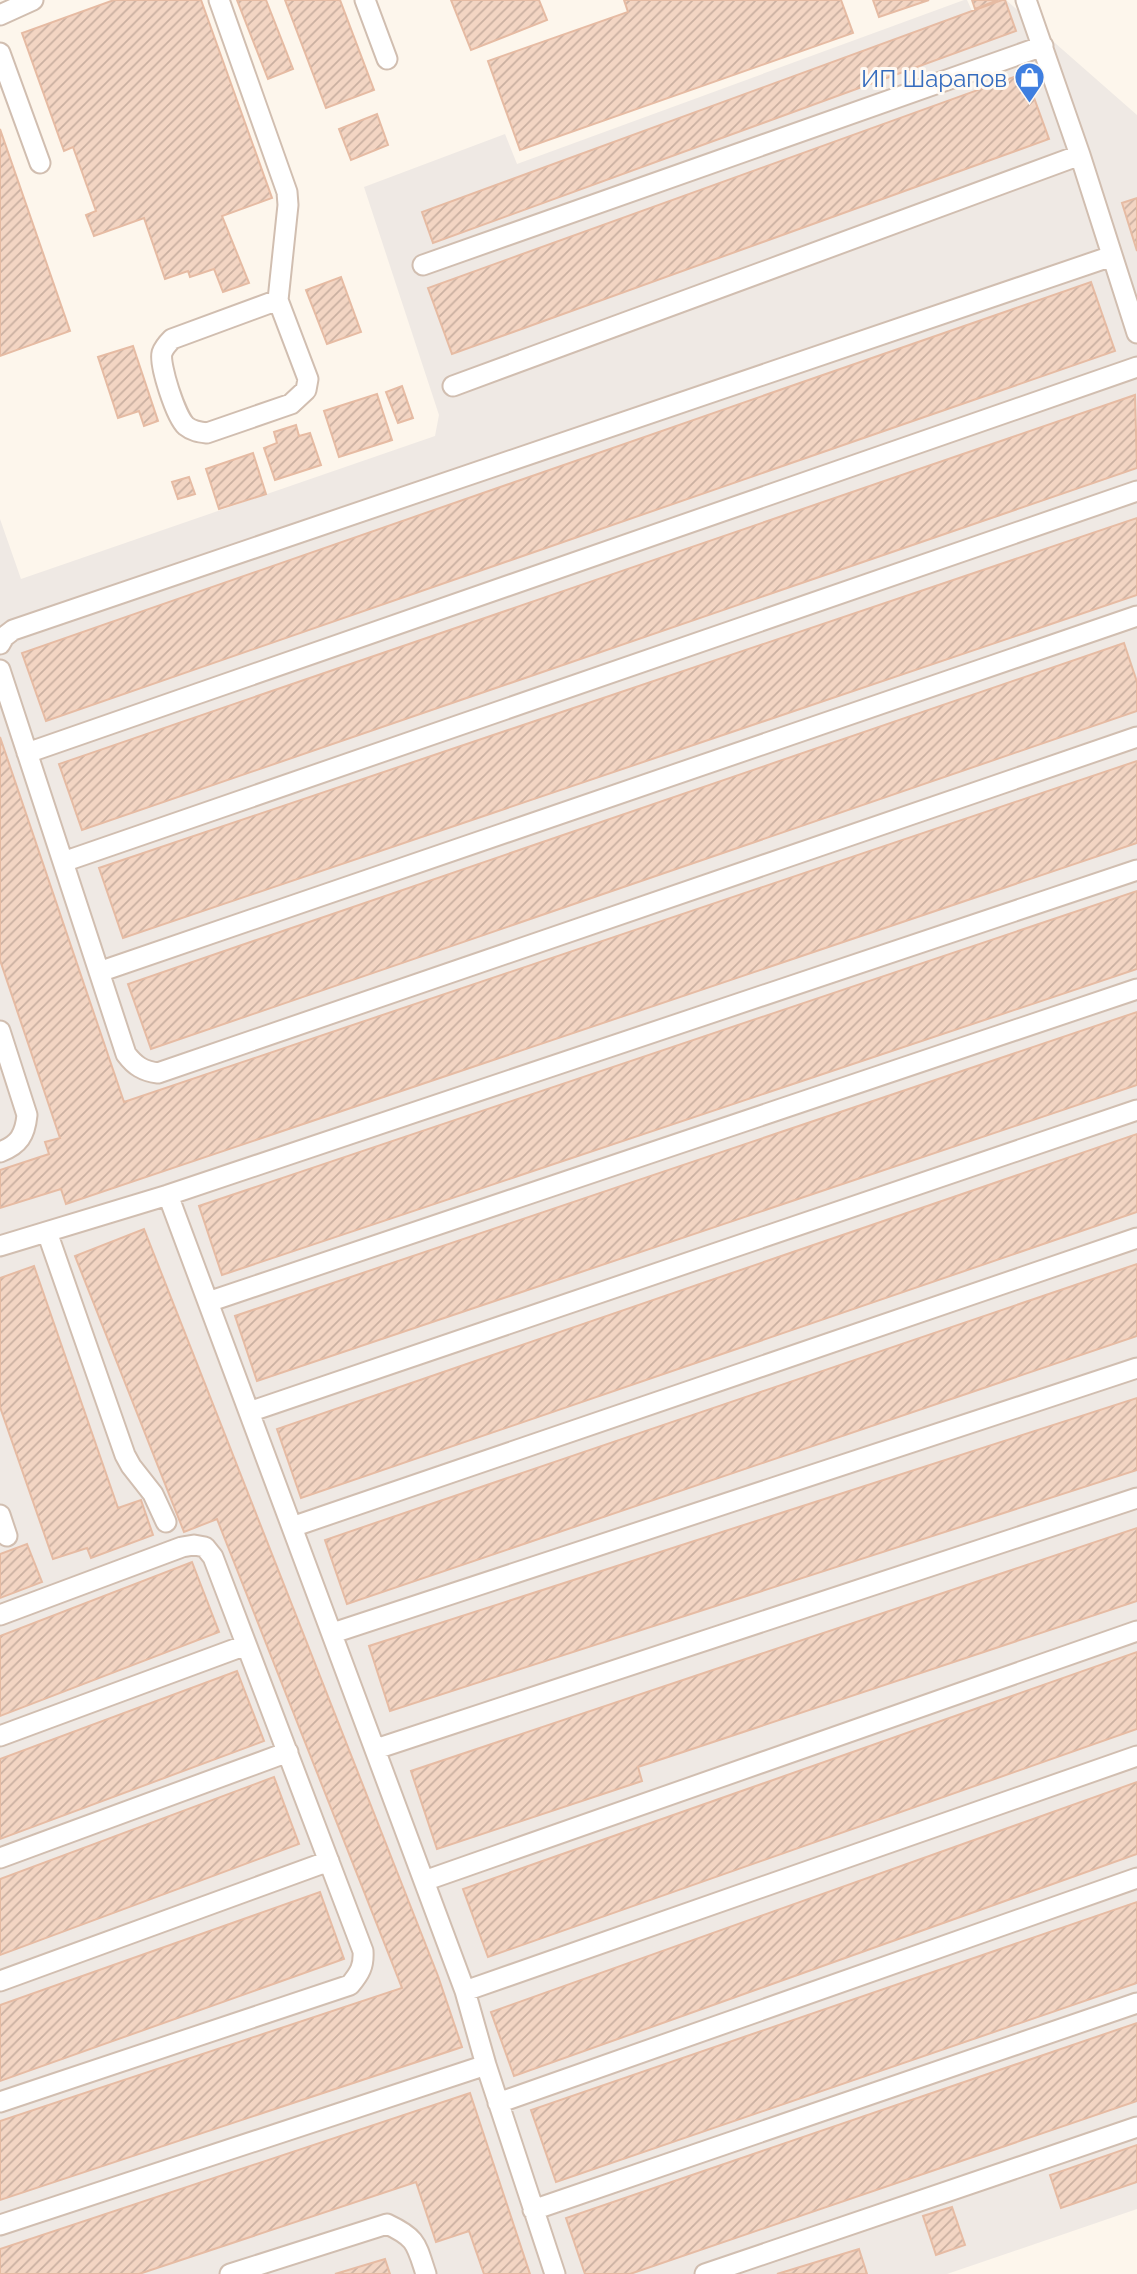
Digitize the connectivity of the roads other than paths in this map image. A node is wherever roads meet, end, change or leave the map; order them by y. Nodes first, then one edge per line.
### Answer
1 (33, 0) edge
2 (219, 0) edge
3 (365, 0) edge
4 (1026, 0) edge
5 (0, 15) edge
6 (1042, 46) junction
7 (0, 53) edge
8 (387, 59) dead end
9 (1080, 155) junction
10 (40, 163) dead end
11 (1112, 256) junction
12 (423, 265) dead end
13 (278, 300) junction
14 (1137, 333) edge
15 (1137, 367) edge
16 (453, 386) dead end
17 (1137, 491) edge
18 (1137, 616) edge
19 (0, 644) edge
20 (0, 670) edge
21 (1137, 737) edge
22 (27, 753) junction
23 (63, 862) junction
24 (1137, 870) edge
25 (99, 972) junction
26 (1137, 989) edge
27 (0, 1031) edge
28 (1137, 1110) edge
29 (0, 1152) edge
30 (168, 1195) junction
31 (47, 1232) junction
32 (1137, 1238) edge
33 (0, 1246) edge
34 (208, 1302) junction
35 (1137, 1368) edge
36 (249, 1412) junction
37 (1137, 1499) edge
38 (0, 1515) edge
39 (166, 1522) dead end
40 (292, 1527) junction
41 (7, 1536) dead end
42 (0, 1615) edge
43 (1137, 1631) edge
44 (332, 1633) junction
45 (246, 1645) junction
46 (0, 1736) edge
47 (376, 1749) junction
48 (288, 1752) junction
49 (1137, 1756) edge
50 (0, 1858) edge
51 (329, 1861) junction
52 (1137, 1878) edge
53 (424, 1881) junction
54 (0, 1981) edge
55 (465, 1991) junction
56 (1137, 2003) edge
57 (486, 2065) junction
58 (0, 2102) edge
59 (498, 2103) junction
60 (1137, 2127) edge
61 (533, 2210) junction
62 (0, 2225) edge
63 (230, 2274) edge
64 (426, 2274) edge
65 (555, 2274) edge
66 (705, 2274) edge

1 - 5 lane
2 - 13 lane
3 - 8 lane
4 - 6 lane
6 - 9 lane
6 - 12 lane
7 - 10 lane
9 - 11 lane
9 - 16 lane
11 - 14 lane
11 - 19 lane
13 - 13 lane
15 - 22 lane
17 - 23 lane
18 - 25 lane
20 - 22 lane
21 - 25 lane
22 - 23 lane
23 - 25 lane
24 - 30 lane
26 - 34 lane
27 - 29 lane
28 - 36 lane
30 - 31 lane
30 - 34 lane
31 - 33 lane
31 - 39 lane
32 - 40 lane
34 - 36 lane
35 - 44 lane
36 - 40 lane
37 - 47 lane
38 - 41 lane
40 - 44 lane
42 - 45 lane
43 - 53 lane
44 - 47 lane
45 - 46 lane
45 - 48 lane
47 - 53 lane
48 - 50 lane
48 - 51 lane
49 - 55 lane
51 - 54 lane
51 - 58 lane
52 - 59 lane
53 - 55 lane
55 - 57 lane
56 - 61 lane
57 - 59 lane
57 - 62 lane
59 - 61 lane
60 - 66 lane
61 - 65 lane
63 - 64 lane

